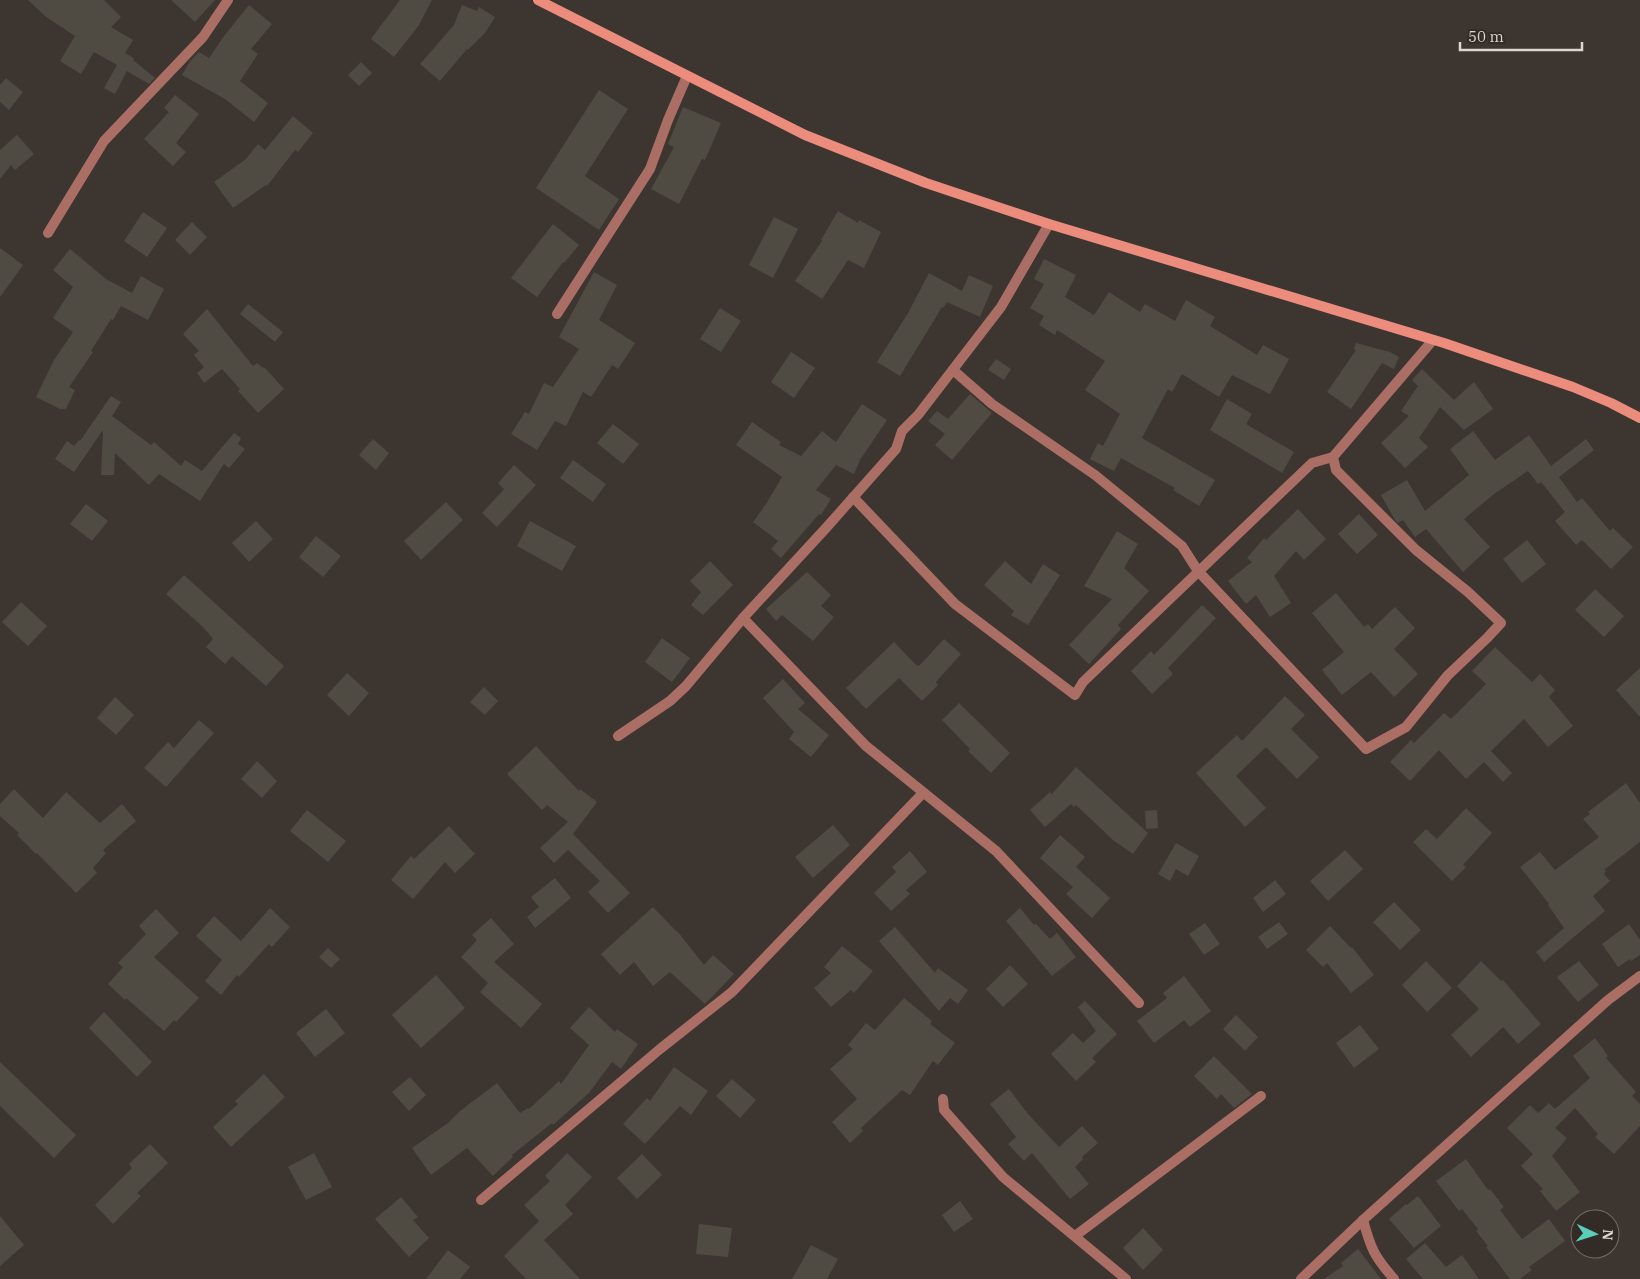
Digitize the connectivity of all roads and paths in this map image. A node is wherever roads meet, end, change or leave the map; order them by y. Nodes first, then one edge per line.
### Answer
1 (228, 0) edge
2 (538, 0) edge
3 (688, 76) junction
4 (1049, 224) junction
5 (48, 233) dead end
6 (557, 314) dead end
7 (1433, 340) junction
8 (953, 370) junction
9 (1640, 418) edge
10 (1333, 457) junction
11 (853, 497) junction
12 (1198, 571) junction
13 (742, 618) junction
14 (618, 736) dead end
15 (923, 793) junction
16 (1640, 976) edge
17 (1139, 1003) dead end
18 (1261, 1096) dead end
19 (943, 1099) dead end
20 (481, 1200) dead end
21 (1363, 1220) junction
22 (1075, 1236) junction
23 (1126, 1279) edge
24 (1301, 1279) edge
25 (1394, 1279) edge

1 - 5 street
2 - 3 main road
3 - 4 main road
3 - 6 street
4 - 7 main road
4 - 8 street
7 - 9 main road
7 - 10 street
8 - 11 street
8 - 12 street
10 - 12 street
10 - 12 street
11 - 12 street
11 - 13 street
13 - 14 street
13 - 15 street
15 - 17 street
15 - 20 street
16 - 21 street
18 - 22 street
19 - 22 street
21 - 24 street
21 - 25 street
22 - 23 street

